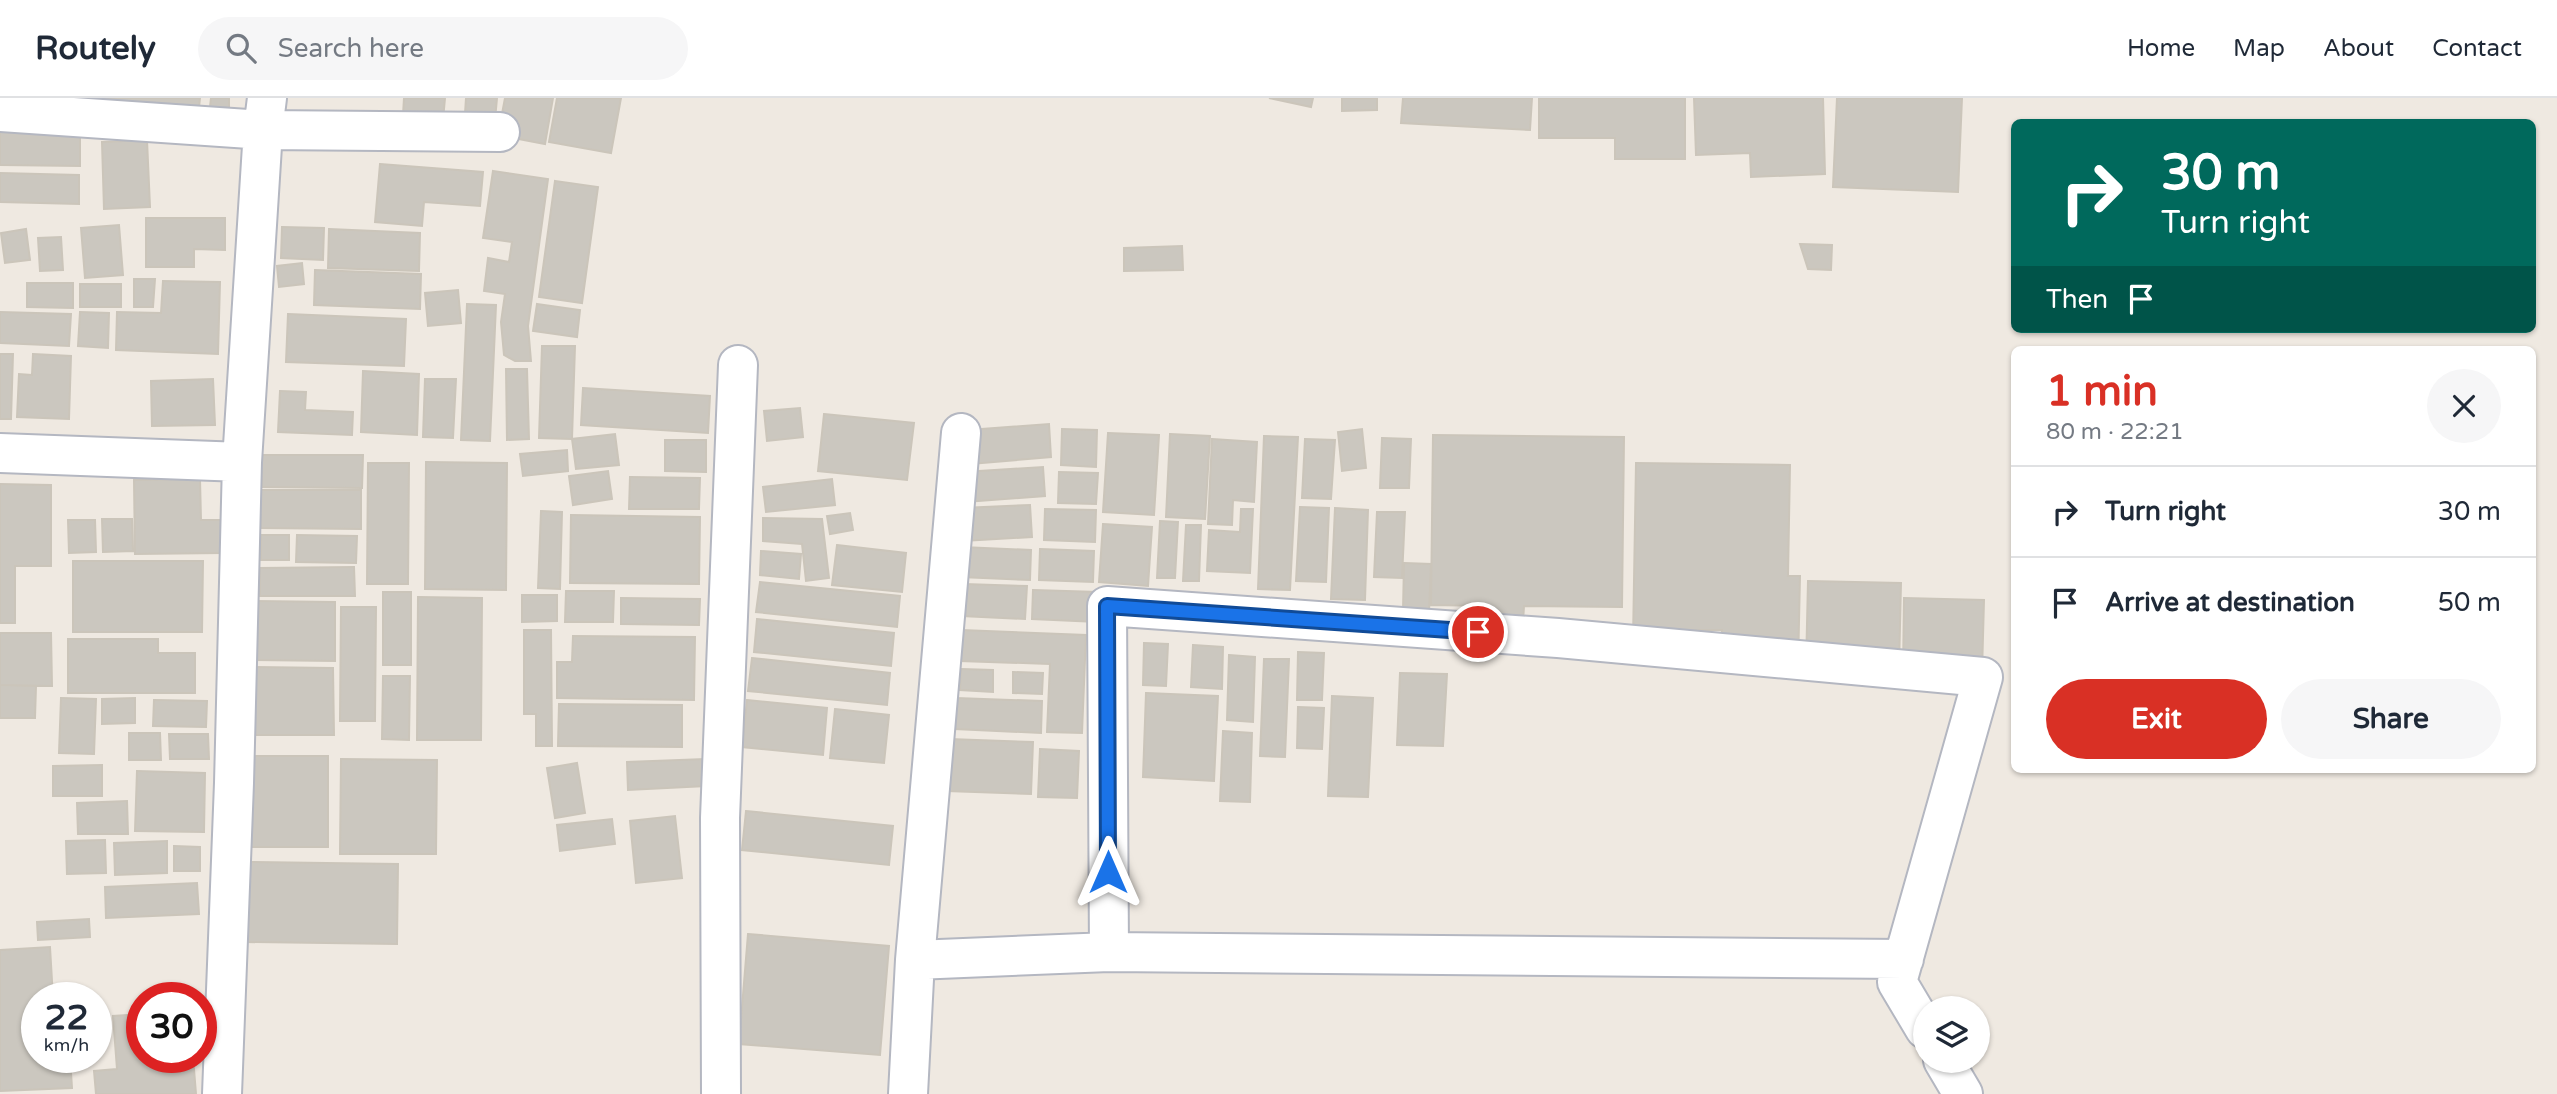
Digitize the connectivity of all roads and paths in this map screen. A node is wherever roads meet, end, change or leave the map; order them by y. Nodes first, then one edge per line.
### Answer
1 (0, 112) edge
2 (265, 114) edge
3 (500, 132) dead end
4 (738, 365) dead end
5 (961, 433) dead end
6 (0, 453) edge
7 (242, 462) junction
8 (1109, 952) junction
9 (1904, 959) junction
10 (915, 960) junction
11 (1913, 1008) edge
12 (1951, 1073) edge
13 (222, 1094) edge
14 (721, 1094) edge
15 (908, 1094) edge
16 (1963, 1094) edge

1 - 2 street
2 - 3 street
2 - 7 street
4 - 14 street
5 - 10 street
6 - 7 street
7 - 13 street
8 - 9 street
8 - 9 street
8 - 10 street
9 - 11 street
10 - 15 street
12 - 16 street

